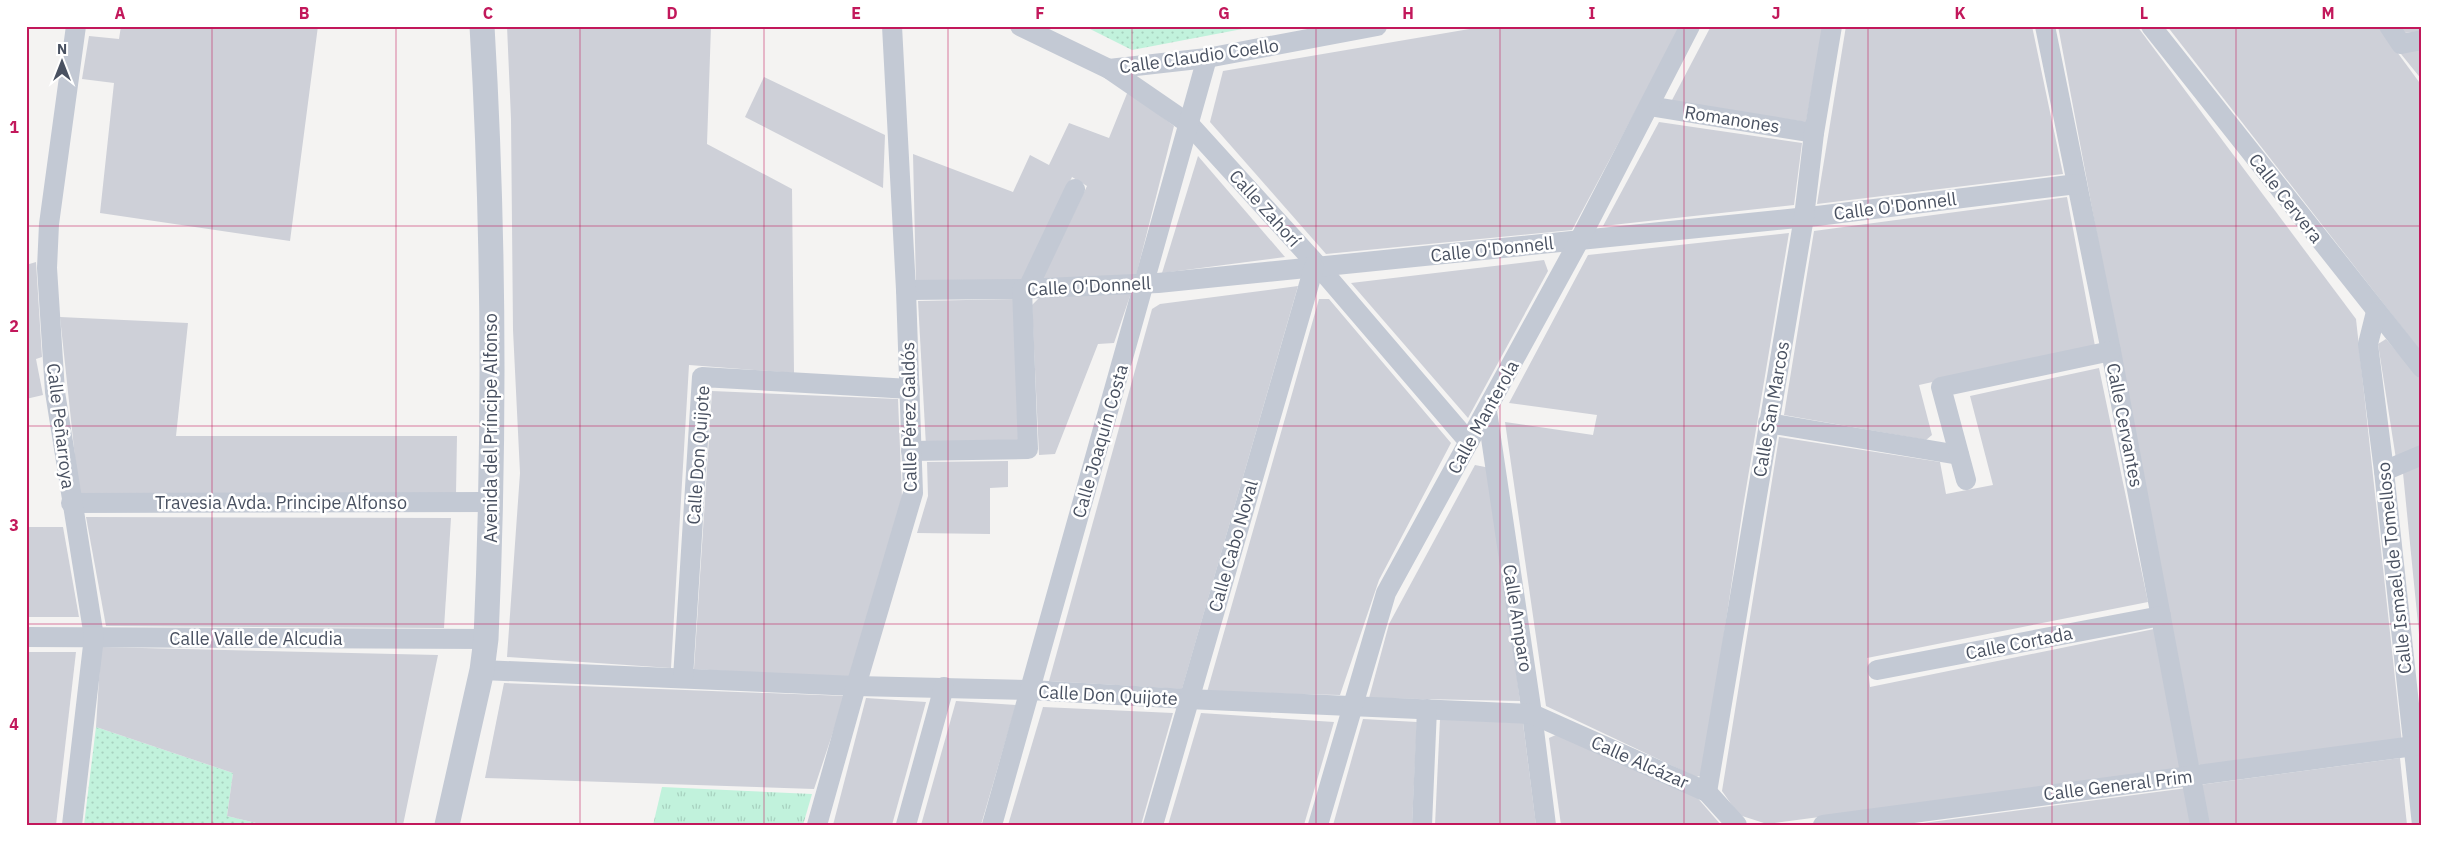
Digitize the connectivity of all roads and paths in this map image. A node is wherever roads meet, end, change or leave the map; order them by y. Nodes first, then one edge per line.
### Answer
1 (76, 26) edge
2 (482, 26) edge
3 (892, 26) edge
4 (1020, 26) edge
5 (1376, 26) edge
6 (1690, 26) edge
7 (1832, 26) edge
8 (2045, 26) edge
9 (2151, 26) edge
10 (2389, 26) edge
11 (2422, 40) edge
12 (1207, 58) junction
13 (1109, 69) junction
14 (1649, 106) junction
15 (1189, 124) junction
16 (1814, 133) junction
17 (2077, 184) junction
18 (1075, 189) dead end
19 (1804, 217) junction
20 (1580, 239) junction
21 (1316, 267) junction
22 (1144, 284) junction
23 (1025, 288) junction
24 (906, 290) junction
25 (2376, 312) junction
26 (2111, 351) junction
27 (2422, 368) edge
28 (910, 388) junction
29 (1487, 411) junction
30 (1768, 423) junction
31 (1469, 442) junction
32 (911, 451) junction
33 (1959, 454) junction
34 (2422, 455) edge
35 (2384, 471) junction
36 (1966, 480) dead end
37 (492, 502) junction
38 (71, 503) junction
39 (2161, 616) junction
40 (26, 637) edge
41 (94, 637) junction
42 (486, 639) junction
43 (482, 670) junction
44 (1878, 670) dead end
45 (683, 678) junction
46 (856, 686) junction
47 (944, 687) junction
48 (1030, 690) junction
49 (1188, 699) junction
50 (1352, 705) junction
51 (1427, 709) junction
52 (1532, 714) junction
53 (2414, 746) junction
54 (2190, 776) junction
55 (1707, 792) junction
56 (72, 825) edge
57 (448, 825) edge
58 (817, 825) edge
59 (906, 825) edge
60 (992, 825) edge
61 (1153, 825) edge
62 (1318, 825) edge
63 (1422, 825) edge
64 (1546, 825) edge
65 (1737, 825) edge
66 (1823, 825) edge
67 (2200, 825) edge
68 (2422, 825) edge

1 - 38 street, Calle Peñarroya
2 - 37 street, Avenida del Príncipe Alfonso
3 - 24 street, Calle Pérez Galdós
4 - 13 street, Calle Zahorí
5 - 12 street, Calle Claudio Coello
6 - 14 street, Calle Manterola
7 - 16 street, Calle San Marcos
8 - 17 street, Calle Cervantes
9 - 25 street, Calle Cervera
10 - 11 street
12 - 13 street, Calle Claudio Coello
12 - 15 street, Calle Joaquín Costa
13 - 15 street, Calle Zahorí
14 - 16 street, Romanones
14 - 20 street, Calle Manterola
15 - 21 street, Calle Zahorí
15 - 22 street, Calle Joaquín Costa
16 - 19 street, Calle San Marcos
17 - 19 street, Calle O'Donnell
17 - 26 street, Calle Cervantes
18 - 23 street
19 - 20 street, Calle O'Donnell
19 - 30 street, Calle San Marcos
20 - 21 street, Calle O'Donnell
20 - 29 street, Calle Manterola
21 - 22 street, Calle O'Donnell
21 - 31 street, Calle Zahorí
21 - 49 street, Calle Cabo Noval
22 - 23 street, Calle O'Donnell
22 - 48 street, Calle Joaquín Costa
23 - 24 street, Calle O'Donnell
23 - 32 street
24 - 28 street, Calle Pérez Galdós
25 - 27 street, Calle Cervera
25 - 35 street, Calle Ismael de Tomelloso
26 - 33 street
26 - 39 street, Calle Cervantes
28 - 32 street, Calle Pérez Galdós
28 - 45 street, Calle Don Quijote
29 - 31 street, Calle Manterola
29 - 52 street, Calle Amparo
30 - 33 street
30 - 55 street, Calle San Marcos
31 - 50 street, Calle Manterola
32 - 46 street, Calle Pérez Galdós
33 - 36 street
34 - 35 street
35 - 53 street, Calle Ismael de Tomelloso
37 - 38 street, Travesia Avda. Principe Alfonso
37 - 42 street, Avenida del Príncipe Alfonso
38 - 41 street, Calle Peñarroya
39 - 44 street, Calle Cortada
39 - 54 street, Calle Cervantes
40 - 41 street, Calle Valle de Alcudia
41 - 42 street, Calle Valle de Alcudia
41 - 56 street, Calle Peñarroya
42 - 43 street, Avenida del Príncipe Alfonso
43 - 45 street, Calle Don Quijote
43 - 57 street, Avenida del Príncipe Alfonso
45 - 46 street, Calle Don Quijote
46 - 47 street, Calle Don Quijote
46 - 58 street, Calle Pérez Galdós
47 - 48 street, Calle Don Quijote
47 - 59 street
48 - 49 street, Calle Don Quijote
48 - 60 street, Calle Joaquín Costa
49 - 50 street, Calle Don Quijote
49 - 61 street, Calle Cabo Noval
50 - 51 street, Calle Don Quijote
50 - 62 street, Calle Manterola
51 - 52 street, Calle Don Quijote
51 - 63 street
52 - 55 street, Calle Alcázar
52 - 64 street, Calle Amparo
53 - 54 street, Calle General Prim
53 - 68 street, Calle Ismael de Tomelloso
54 - 66 street, Calle General Prim
54 - 67 street, Calle Cervantes
55 - 65 street, Calle Alcázar

